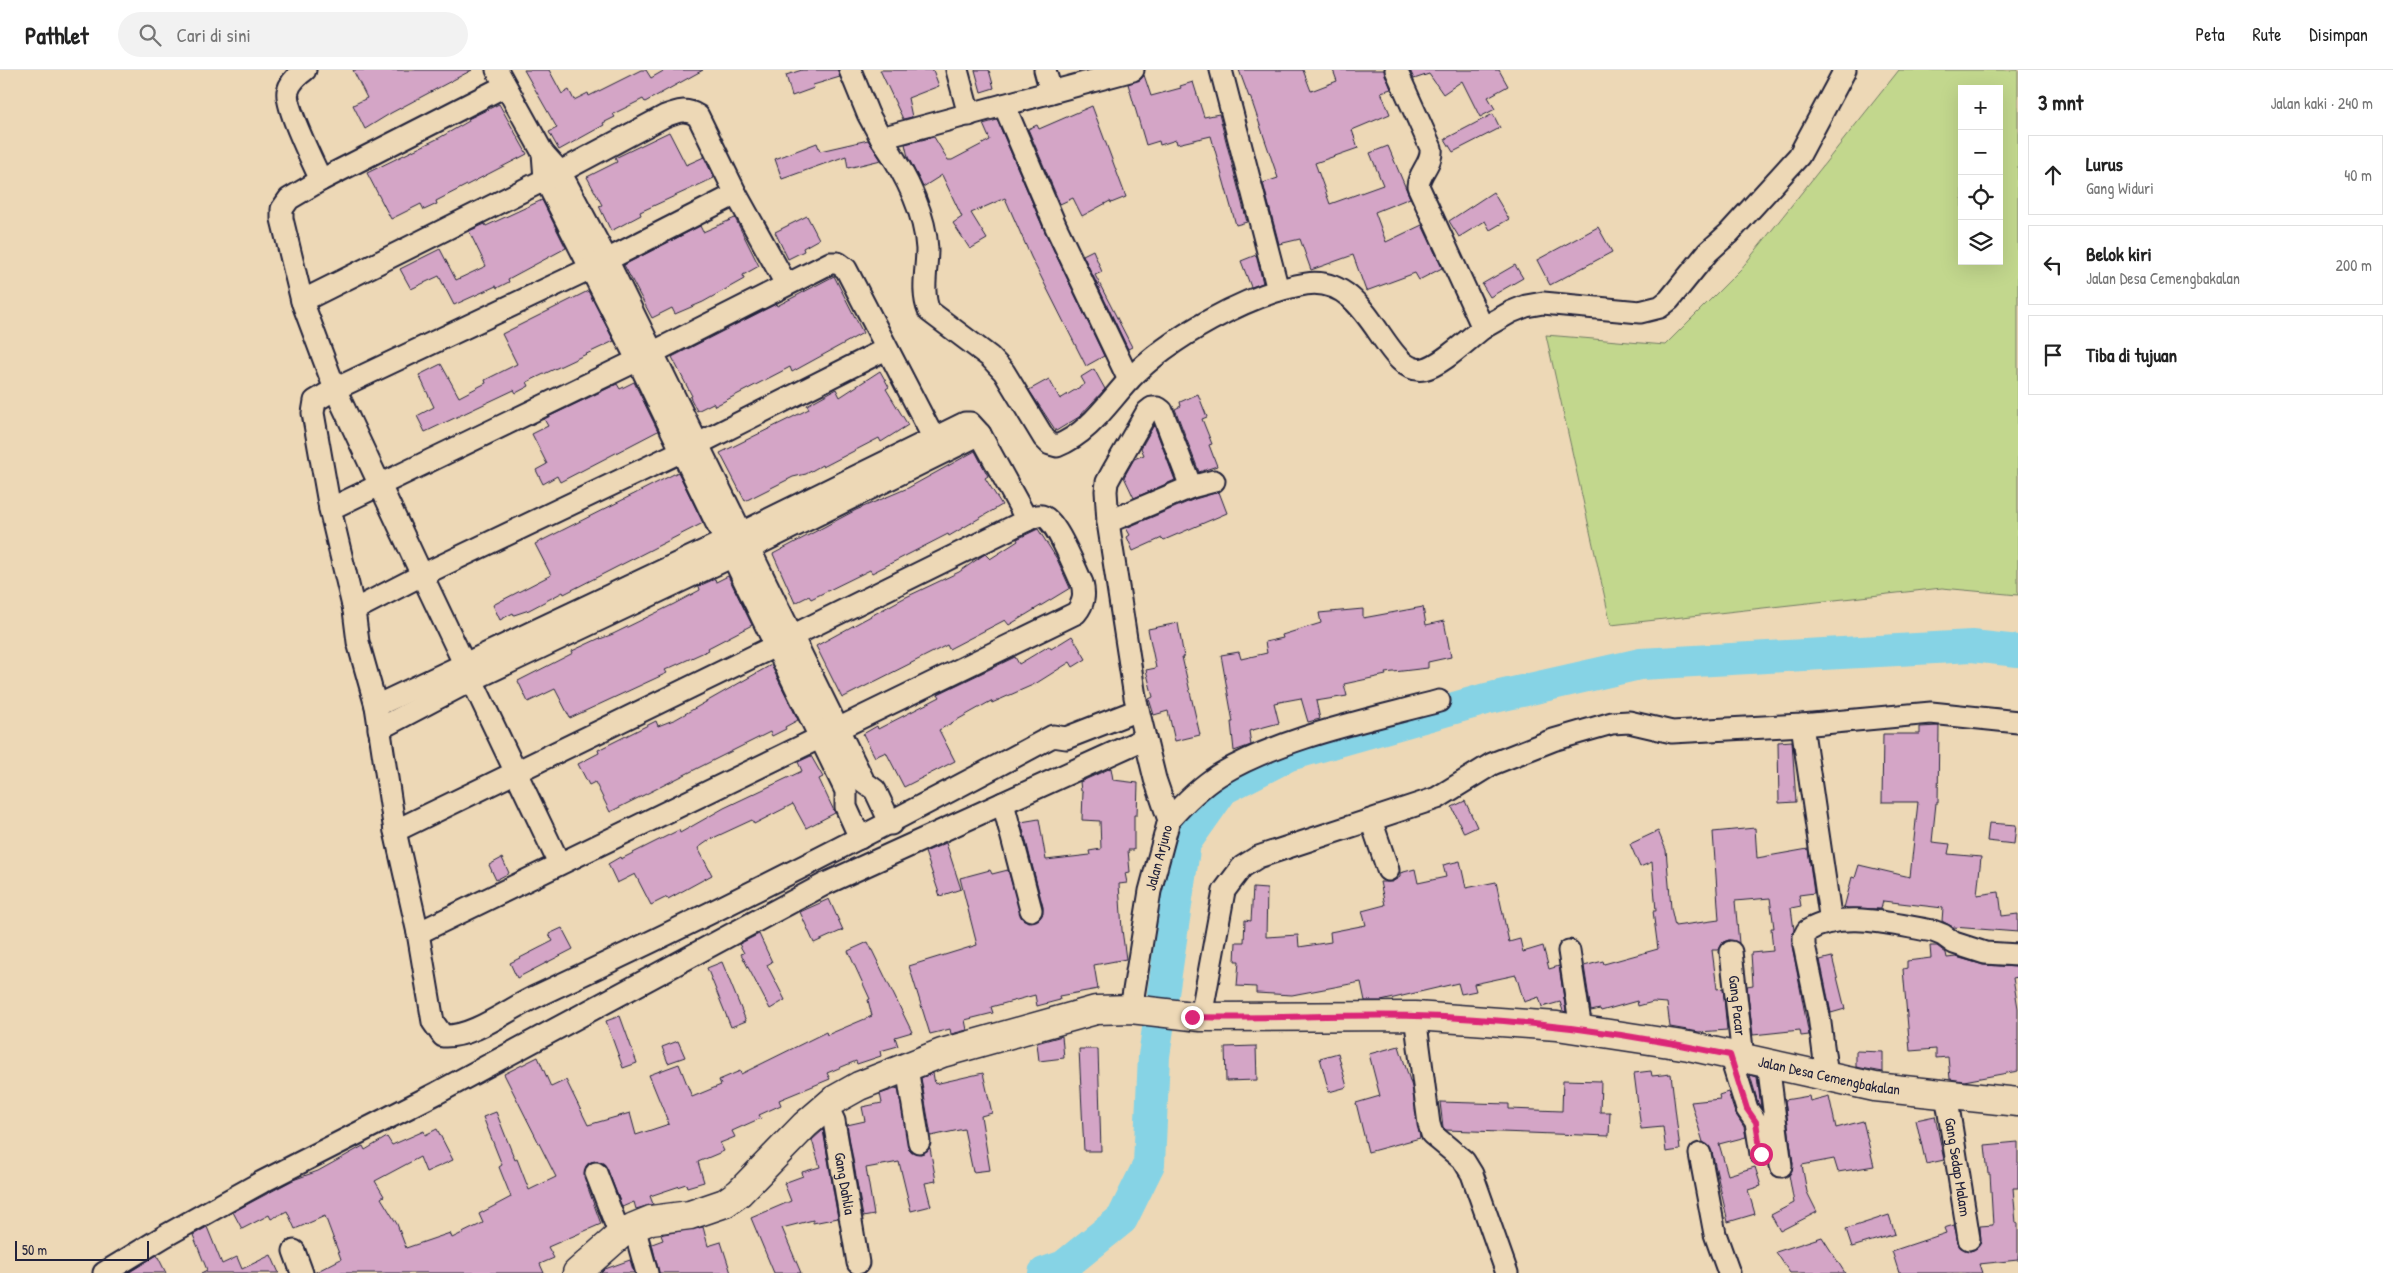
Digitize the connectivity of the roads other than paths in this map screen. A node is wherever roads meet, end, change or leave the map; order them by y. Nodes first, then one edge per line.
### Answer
1 (305, 70) edge
2 (850, 70) edge
3 (957, 70) edge
4 (1045, 70) edge
5 (1133, 70) edge
6 (1220, 70) edge
7 (1396, 70) edge
8 (1845, 70) edge
9 (501, 78) edge
10 (1051, 92) junction
11 (1004, 105) junction
12 (969, 115) junction
13 (882, 138) junction
14 (553, 176) junction
15 (321, 180) junction
16 (736, 194) junction
17 (599, 264) junction
18 (786, 284) junction
19 (1278, 290) junction
20 (302, 301) junction
21 (1483, 328) junction
22 (886, 349) junction
23 (645, 356) junction
24 (1129, 380) junction
25 (335, 389) junction
26 (980, 434) junction
27 (933, 437) junction
28 (690, 448) junction
29 (1214, 481) dead end
30 (380, 485) junction
31 (1191, 487) junction
32 (330, 509) junction
33 (1027, 520) junction
34 (1108, 522) junction
35 (737, 544) junction
36 (422, 575) junction
37 (354, 610) junction
38 (784, 641) junction
39 (468, 673) junction
40 (1439, 701) dead end
41 (1136, 703) junction
42 (376, 706) junction
43 (2018, 722) edge
44 (1802, 725) junction
45 (379, 728) junction
46 (839, 728) junction
47 (820, 738) junction
48 (1144, 738) junction
49 (516, 771) junction
50 (855, 787) junction
51 (1003, 803) junction
52 (1169, 820) junction
53 (1371, 820) junction
54 (891, 824) junction
55 (395, 831) junction
56 (860, 838) junction
57 (559, 863) junction
58 (1388, 870) dead end
59 (1031, 910) dead end
60 (1830, 922) junction
61 (418, 933) junction
62 (1569, 951) dead end
63 (1731, 952) dead end
64 (2018, 954) edge
65 (1136, 1009) junction
66 (1415, 1016) junction
67 (1197, 1017) junction
68 (1581, 1029) junction
69 (1747, 1059) junction
70 (907, 1068) junction
71 (1827, 1076) junction
72 (1946, 1094) junction
73 (2018, 1102) edge
74 (827, 1106) junction
75 (919, 1142) dead end
76 (1700, 1154) dead end
77 (1761, 1154) dead end
78 (1781, 1166) dead end
79 (596, 1173) dead end
80 (627, 1231) junction
81 (1969, 1239) dead end
82 (294, 1251) dead end
83 (858, 1263) dead end
84 (104, 1273) edge
85 (302, 1273) edge
86 (577, 1273) edge
87 (647, 1273) edge
88 (1508, 1273) edge
89 (1730, 1273) edge

1 - 15 street
2 - 13 street
3 - 12 street
4 - 10 street
5 - 10 street
6 - 19 street
7 - 21 street
8 - 21 street
9 - 14 street
9 - 15 street
10 - 11 street
11 - 12 street
11 - 24 street
12 - 13 street
13 - 24 street
14 - 16 street
14 - 17 street
14 - 20 street
15 - 20 street
16 - 17 street
16 - 18 street
17 - 23 street
17 - 25 street
18 - 22 street
18 - 23 street
19 - 21 street
19 - 24 street
20 - 25 street
22 - 27 street
22 - 28 street
23 - 28 street
23 - 30 street
25 - 30 street
25 - 32 street
26 - 27 street
26 - 33 street
26 - 35 street
27 - 35 street
28 - 35 street
28 - 36 street
29 - 31 street
30 - 32 street
30 - 36 street
31 - 34 street
31 - 34 street, Jalan Arjuno
32 - 37 street
33 - 38 street
33 - 46 street
34 - 41 street, Jalan Arjuno
35 - 38 street
35 - 39 street
36 - 37 street
36 - 39 street
37 - 42 street
38 - 46 street
38 - 47 street
38 - 49 street
39 - 42 street
39 - 45 street
39 - 49 street
40 - 52 street
41 - 48 street, Jalan Arjuno
41 - 54 street
42 - 45 street
43 - 44 street
44 - 53 street
44 - 60 street
45 - 55 street
46 - 47 street
46 - 50 street
47 - 50 street
47 - 57 street
48 - 51 street
48 - 52 street, Jalan Arjuno
49 - 55 street
49 - 57 street
50 - 54 street
50 - 56 street
51 - 59 street
51 - 84 street
52 - 65 street, Jalan Arjuno
53 - 58 street
53 - 67 street
54 - 56 street
55 - 61 street
56 - 61 street
57 - 61 street
60 - 64 street
60 - 71 street
62 - 68 street
63 - 69 street, Gang Pacar
65 - 67 street, Jalan Desa Cemengbakalan
65 - 70 street, Jalan Desa Cemengbakalan
66 - 67 street, Jalan Desa Cemengbakalan
66 - 68 street, Jalan Desa Cemengbakalan
66 - 88 street
68 - 69 street, Jalan Desa Cemengbakalan
69 - 71 street, Jalan Desa Cemengbakalan
69 - 77 street
69 - 78 street
70 - 74 street, Jalan Desa Cemengbakalan
70 - 75 street
71 - 72 street, Jalan Desa Cemengbakalan
72 - 73 street, Jalan Desa Cemengbakalan
72 - 81 street, Gang Sedap Malam
74 - 80 street, Jalan Desa Cemengbakalan
74 - 83 street, Gang Dahlia
76 - 89 street
79 - 80 street
80 - 86 street
80 - 87 street
82 - 85 street

